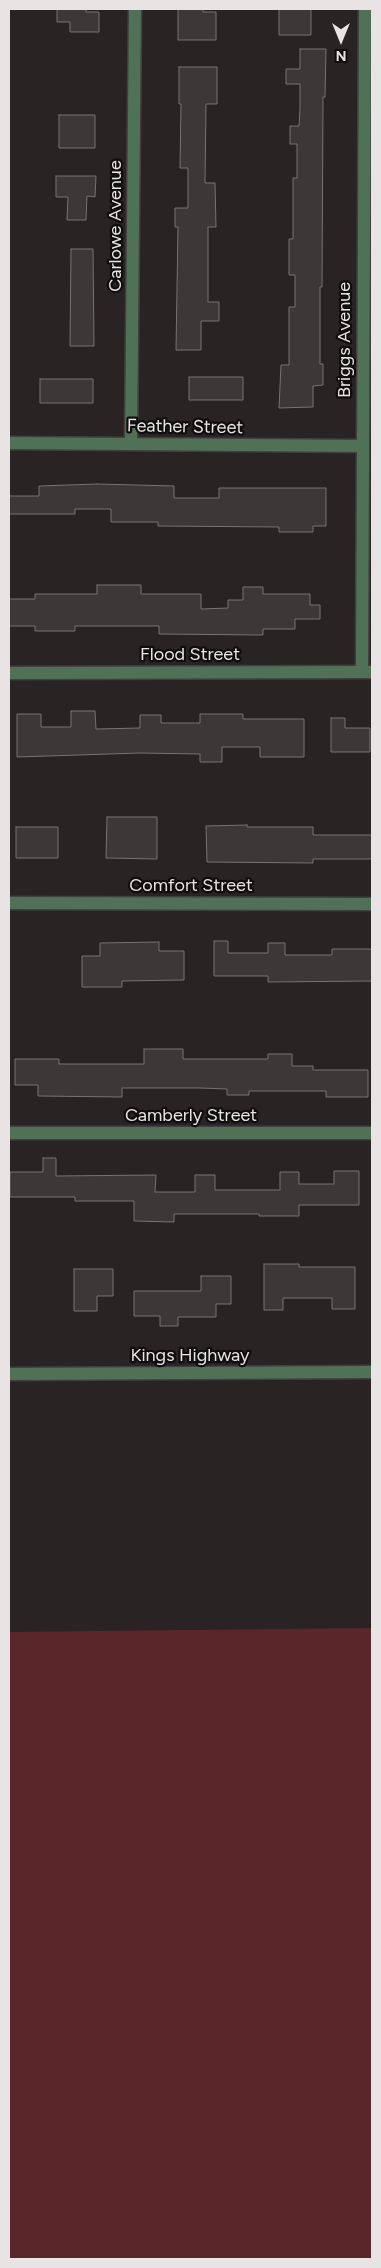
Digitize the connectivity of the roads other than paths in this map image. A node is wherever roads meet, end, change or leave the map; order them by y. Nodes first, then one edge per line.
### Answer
1 (135, 9) edge
2 (365, 9) edge
3 (9, 443) edge
4 (131, 443) junction
5 (361, 446) junction
6 (367, 672) edge
7 (9, 673) edge
8 (9, 903) edge
9 (372, 904) edge
10 (9, 1133) edge
11 (372, 1133) edge
12 (372, 1372) edge
13 (9, 1374) edge

1 - 4 street, Carlowe Avenue
2 - 5 street, Briggs Avenue
3 - 4 street, Feather Street
4 - 5 street, Feather Street
5 - 6 street, Briggs Avenue
6 - 7 street, Flood Street
8 - 9 street, Comfort Street
10 - 11 street, Camberly Street
12 - 13 street, Kings Highway

